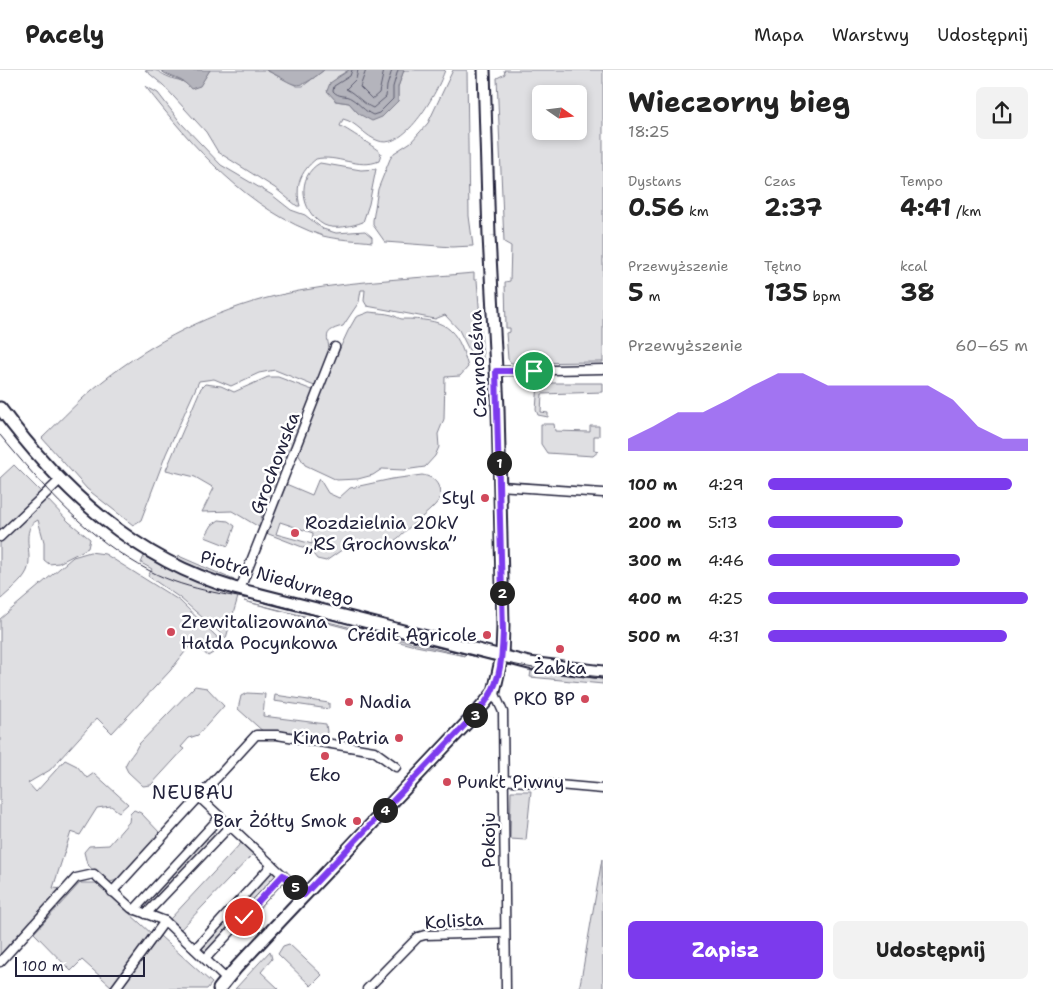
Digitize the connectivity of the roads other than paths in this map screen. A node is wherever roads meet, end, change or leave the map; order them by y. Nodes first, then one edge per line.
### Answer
1 (484, 70) edge
2 (335, 347) dead end
3 (603, 369) edge
4 (496, 371) junction
5 (0, 408) edge
6 (60, 480) junction
7 (500, 486) junction
8 (603, 493) edge
9 (0, 537) edge
10 (240, 589) junction
11 (502, 656) junction
12 (603, 672) edge
13 (494, 692) junction
14 (396, 766) dead end
15 (504, 780) junction
16 (603, 789) edge
17 (199, 797) junction
18 (220, 817) junction
19 (230, 826) junction
20 (272, 865) junction
21 (283, 875) junction
22 (112, 892) junction
23 (304, 895) junction
24 (134, 910) junction
25 (146, 914) junction
26 (165, 921) junction
27 (504, 933) junction
28 (195, 949) junction
29 (205, 959) junction
30 (0, 962) edge
31 (226, 979) junction
32 (115, 989) edge
33 (219, 989) edge
34 (367, 989) edge
35 (506, 989) edge

1 - 4 street, Czarnoleśna
2 - 10 street, Grochowska
3 - 4 street
4 - 7 street, Czarnoleśna
5 - 6 street, Piotra Niedurnego
6 - 9 street
6 - 10 street, Piotra Niedurnego
7 - 8 street
7 - 11 street, Czarnoleśna
10 - 11 street, Piotra Niedurnego
11 - 12 street, Piotra Niedurnego
11 - 13 street, Czarnoleśna
13 - 15 street, Pokoju
13 - 23 street
14 - 17 street
15 - 16 street
15 - 27 street, Pokoju
17 - 18 street
17 - 22 street
18 - 19 street
18 - 24 street
19 - 20 street
19 - 25 street
20 - 21 street
20 - 28 street
21 - 23 street
21 - 29 street
22 - 24 street
22 - 30 street
23 - 31 street
24 - 25 street
25 - 26 street
26 - 28 street
26 - 32 street
27 - 34 street, Kolista
27 - 35 street, Pokoju
28 - 29 street
29 - 31 street
31 - 33 street

